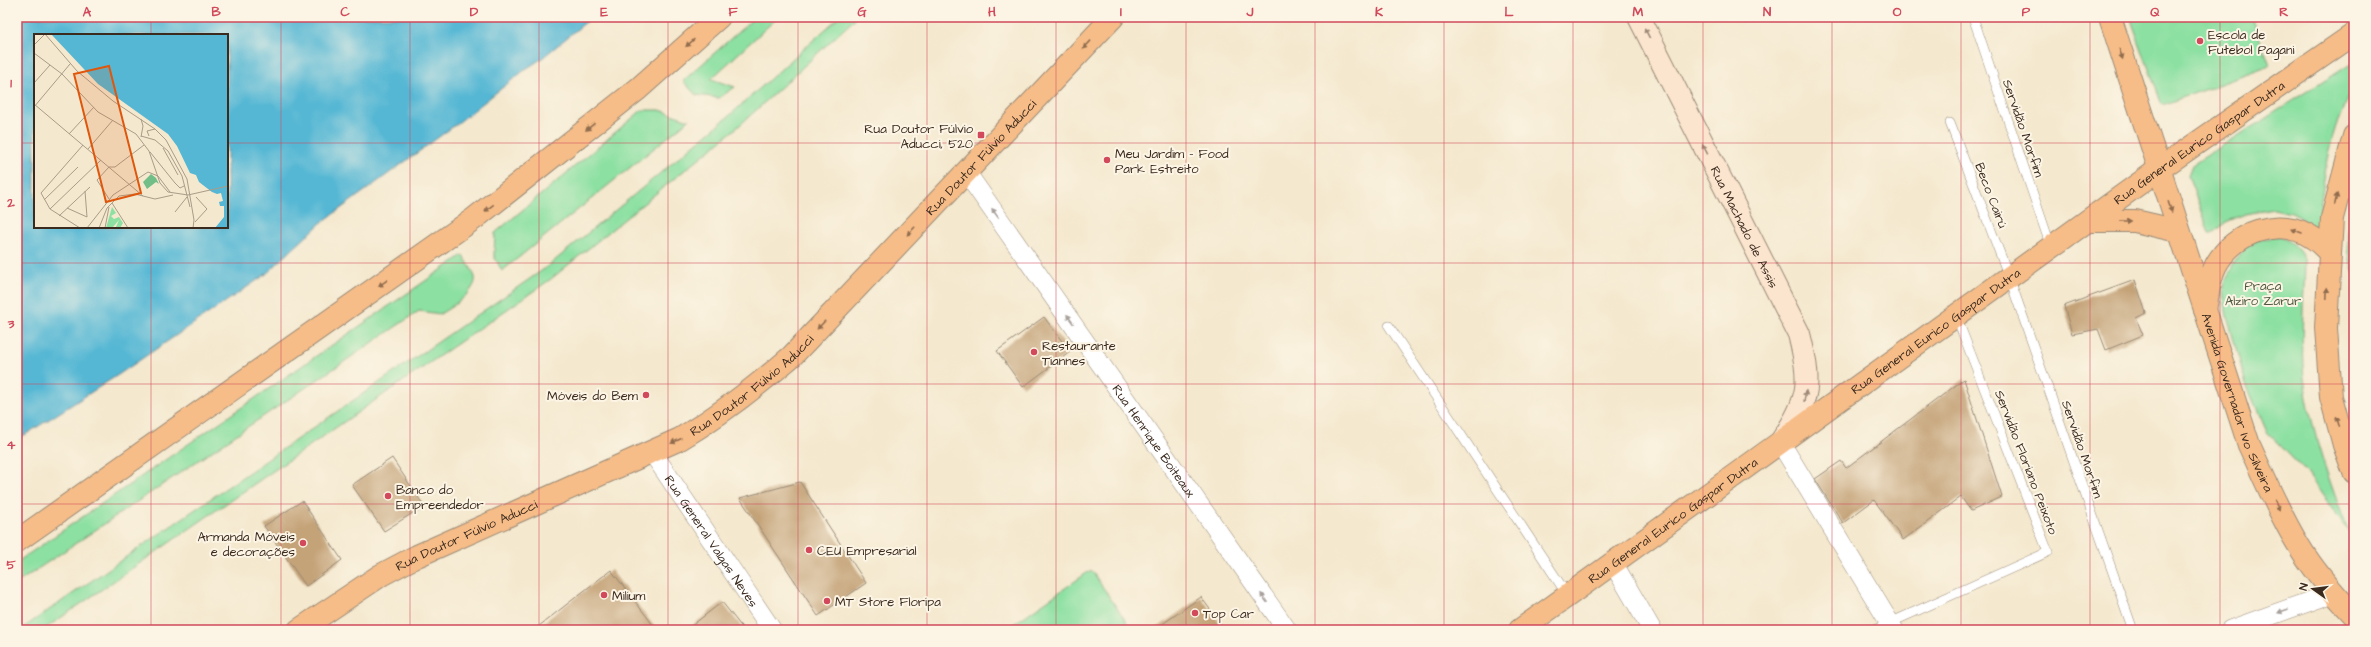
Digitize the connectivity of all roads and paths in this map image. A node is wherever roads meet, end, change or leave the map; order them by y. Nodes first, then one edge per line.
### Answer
1 (719, 17) edge
2 (1113, 17) edge
3 (1639, 17) edge
4 (1973, 17) edge
5 (2110, 17) edge
6 (2354, 34) edge
7 (2354, 51) edge
8 (1950, 123) dead end
9 (2354, 136) edge
10 (966, 172) junction
11 (2348, 174) edge
12 (2160, 177) junction
13 (2088, 221) junction
14 (2178, 231) junction
15 (2051, 247) junction
16 (2329, 252) junction
17 (2010, 277) junction
18 (2205, 312) junction
19 (1956, 316) junction
20 (1389, 326) dead end
21 (1780, 442) junction
22 (652, 452) junction
23 (2354, 472) edge
24 (17, 541) edge
25 (1613, 563) junction
26 (2333, 592) junction
27 (1568, 596) junction
28 (2354, 615) edge
29 (1886, 627) edge
30 (300, 630) edge
31 (772, 630) edge
32 (1287, 630) edge
33 (1520, 630) edge
34 (1652, 630) edge
35 (2133, 630) edge
36 (2230, 630) edge

1 -> 24 main road
2 -> 10 main road, Rua Doutor Fúlvio Aducci
21 -> 3 street, Rua Machado de Assis
4 - 15 lane, Servidão Morfim
5 -> 12 main road, Avenida Governador Ivo Silveira
6 - 12 main road, Rua General Eurico Gaspar Dutra
7 - 12 main road, Rua General Eurico Gaspar Dutra
8 - 17 lane, Beco Cairú
9 - 11 main road
10 -> 22 main road, Rua Doutor Fúlvio Aducci
32 -> 10 street, Rua Henrique Boiteaux
16 -> 11 main road
12 - 13 main road, Rua General Eurico Gaspar Dutra
12 -> 14 main road, Avenida Governador Ivo Silveira
13 -> 14 main road
13 - 15 main road, Rua General Eurico Gaspar Dutra
14 - 18 main road, Avenida Governador Ivo Silveira
15 - 17 main road, Rua General Eurico Gaspar Dutra
16 -> 18 main road
23 -> 16 main road
17 - 19 main road, Rua General Eurico Gaspar Dutra
17 - 35 lane, Servidão Morfim
18 -> 26 main road, Avenida Governador Ivo Silveira
19 - 21 main road, Rua General Eurico Gaspar Dutra
19 - 29 lane, Servidão Floriano Peixoto
20 - 27 lane
21 - 25 main road, Rua General Eurico Gaspar Dutra
21 - 29 street
22 - 30 main road, Rua Doutor Fúlvio Aducci
22 - 31 street, Rua General Valgas Neves
25 - 27 main road, Rua General Eurico Gaspar Dutra
25 - 34 street
26 - 28 main road, Avenida Governador Ivo Silveira
26 -> 36 street
27 - 33 main road, Rua General Eurico Gaspar Dutra

